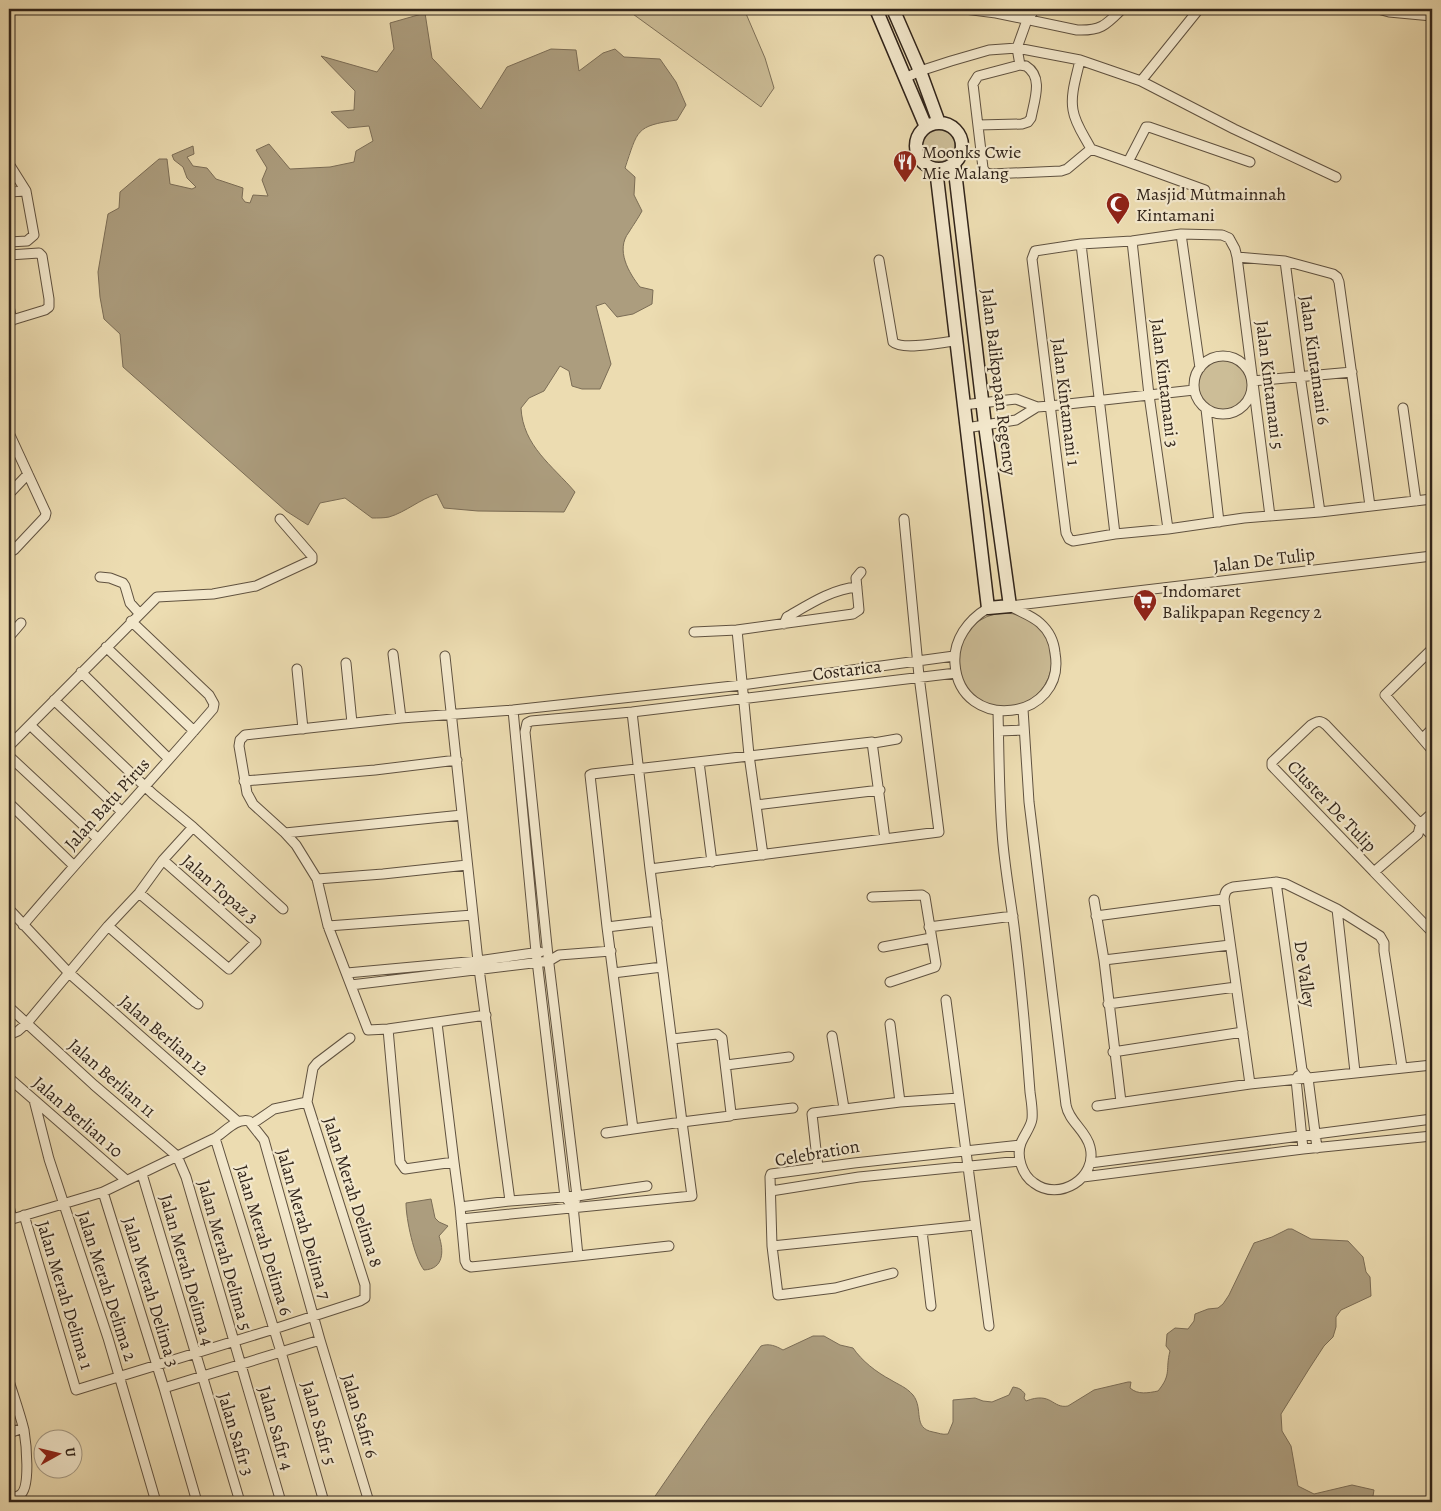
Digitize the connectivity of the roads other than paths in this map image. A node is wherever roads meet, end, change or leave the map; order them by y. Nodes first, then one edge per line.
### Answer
1 (876, 9) edge
2 (893, 9) edge
3 (966, 9) edge
4 (1035, 9) edge
5 (1122, 9) edge
6 (1199, 9) edge
7 (1378, 9) edge
8 (1432, 16) edge
9 (1027, 20) junction
10 (1017, 48) junction
11 (1080, 60) junction
12 (1020, 66) junction
13 (920, 71) junction
14 (905, 78) junction
15 (1141, 81) junction
16 (939, 123) junction
17 (978, 125) junction
18 (926, 127) junction
19 (1091, 149) junction
20 (1128, 162) junction
21 (1250, 162) dead end
22 (954, 163) junction
23 (9, 164) edge
24 (936, 169) junction
25 (1336, 177) dead end
26 (1206, 190) dead end
27 (26, 191) junction
28 (9, 192) edge
29 (1181, 234) junction
30 (1132, 241) junction
31 (9, 242) edge
32 (1081, 244) junction
33 (9, 255) edge
34 (1237, 257) junction
35 (879, 260) dead end
36 (1285, 261) junction
37 (9, 306) edge
38 (10, 321) edge
39 (956, 340) junction
40 (1200, 368) junction
41 (1352, 372) junction
42 (1300, 376) junction
43 (1253, 381) junction
44 (1194, 390) junction
45 (1149, 395) junction
46 (1100, 401) junction
47 (983, 403) junction
48 (963, 405) junction
49 (1037, 406) junction
50 (1050, 406) junction
51 (1403, 408) dead end
52 (1206, 409) junction
53 (985, 425) junction
54 (966, 428) junction
55 (9, 434) edge
56 (28, 474) junction
57 (9, 494) edge
58 (1432, 499) edge
59 (1416, 501) junction
60 (1370, 506) junction
61 (1320, 512) junction
62 (1270, 516) junction
63 (280, 519) dead end
64 (904, 519) dead end
65 (1219, 522) junction
66 (1168, 529) junction
67 (1115, 534) junction
68 (9, 551) edge
69 (1432, 556) edge
70 (861, 572) dead end
71 (100, 577) dead end
72 (856, 587) junction
73 (1010, 606) junction
74 (988, 608) junction
75 (136, 610) junction
76 (131, 621) junction
77 (21, 623) dead end
78 (784, 624) junction
79 (737, 630) junction
80 (694, 632) dead end
81 (9, 637) edge
82 (106, 647) junction
83 (1432, 649) edge
84 (393, 654) dead end
85 (445, 656) dead end
86 (954, 656) junction
87 (918, 662) junction
88 (346, 663) dead end
89 (296, 669) dead end
90 (82, 672) junction
91 (956, 673) junction
92 (920, 676) junction
93 (742, 685) junction
94 (743, 699) junction
95 (54, 700) junction
96 (547, 705) junction
97 (1023, 709) junction
98 (513, 710) junction
99 (998, 711) junction
100 (632, 712) junction
101 (451, 715) junction
102 (401, 718) junction
103 (548, 721) junction
104 (352, 723) junction
105 (30, 725) junction
106 (303, 729) junction
107 (1432, 729) edge
108 (1024, 730) junction
109 (194, 731) junction
110 (998, 731) junction
111 (1423, 738) junction
112 (897, 739) dead end
113 (874, 744) junction
114 (9, 746) edge
115 (1432, 750) edge
116 (749, 755) junction
117 (9, 756) edge
118 (170, 759) junction
119 (457, 760) junction
120 (528, 760) junction
121 (518, 761) junction
122 (699, 762) junction
123 (639, 769) junction
124 (244, 781) junction
125 (146, 786) junction
126 (880, 790) junction
127 (9, 802) edge
128 (756, 805) junction
129 (122, 812) junction
130 (1432, 813) edge
131 (462, 815) junction
132 (1421, 824) junction
133 (193, 827) junction
134 (285, 833) junction
135 (1418, 834) junction
136 (1432, 834) edge
137 (97, 838) junction
138 (885, 839) junction
139 (763, 856) junction
140 (163, 860) junction
141 (712, 862) junction
142 (73, 865) junction
143 (467, 865) junction
144 (650, 869) junction
145 (1372, 871) junction
146 (316, 879) junction
147 (1276, 882) junction
148 (139, 894) junction
149 (872, 897) dead end
150 (1224, 899) junction
151 (1094, 900) dead end
152 (9, 909) edge
153 (283, 909) dead end
154 (1337, 909) junction
155 (473, 915) junction
156 (1013, 916) junction
157 (1096, 916) junction
158 (657, 921) junction
159 (23, 925) junction
160 (108, 926) junction
161 (328, 926) junction
162 (607, 927) junction
163 (929, 927) junction
164 (1432, 932) edge
165 (931, 938) junction
166 (1230, 945) junction
167 (883, 947) dead end
168 (548, 951) junction
169 (611, 951) junction
170 (536, 952) junction
171 (559, 955) junction
172 (478, 960) junction
173 (1104, 960) junction
174 (549, 961) junction
175 (538, 962) junction
176 (662, 967) junction
177 (480, 970) junction
178 (69, 973) junction
179 (347, 973) junction
180 (613, 974) junction
181 (890, 982) dead end
182 (351, 985) junction
183 (1236, 987) junction
184 (946, 1000) dead end
185 (198, 1004) dead end
186 (1108, 1004) junction
187 (9, 1007) edge
188 (486, 1015) junction
189 (27, 1023) junction
190 (437, 1023) junction
191 (890, 1024) dead end
192 (388, 1029) junction
193 (1243, 1032) junction
194 (9, 1035) edge
195 (832, 1036) dead end
196 (350, 1038) dead end
197 (672, 1039) junction
198 (1113, 1052) junction
199 (789, 1057) dead end
200 (726, 1065) junction
201 (1432, 1065) edge
202 (1402, 1067) junction
203 (1302, 1070) junction
204 (1355, 1072) junction
205 (9, 1078) edge
206 (1308, 1078) junction
207 (1296, 1080) junction
208 (1250, 1084) junction
209 (958, 1098) junction
210 (34, 1100) junction
211 (307, 1102) junction
212 (900, 1102) junction
213 (1121, 1102) junction
214 (1097, 1106) dead end
215 (793, 1108) dead end
216 (844, 1108) junction
217 (731, 1115) junction
218 (1432, 1119) edge
219 (237, 1121) junction
220 (251, 1122) junction
221 (682, 1122) junction
222 (633, 1129) junction
223 (606, 1133) dead end
224 (1316, 1134) junction
225 (1302, 1135) junction
226 (1432, 1136) edge
227 (215, 1138) junction
228 (1020, 1145) junction
229 (1317, 1148) junction
230 (1303, 1149) junction
231 (966, 1150) junction
232 (177, 1156) junction
233 (1020, 1161) junction
234 (454, 1162) junction
235 (1090, 1163) junction
236 (968, 1166) junction
237 (818, 1168) junction
238 (142, 1174) junction
239 (1083, 1177) junction
240 (126, 1180) junction
241 (647, 1186) dead end
242 (771, 1191) junction
243 (103, 1192) junction
244 (577, 1196) junction
245 (565, 1197) junction
246 (510, 1201) junction
247 (64, 1204) junction
248 (9, 1206) edge
249 (460, 1207) junction
250 (573, 1207) junction
251 (24, 1215) junction
252 (461, 1218) junction
253 (10, 1220) edge
254 (975, 1225) junction
255 (922, 1231) junction
256 (669, 1246) dead end
257 (772, 1246) junction
258 (578, 1256) junction
259 (893, 1273) dead end
260 (931, 1306) dead end
261 (313, 1316) junction
262 (989, 1326) dead end
263 (274, 1329) junction
264 (320, 1340) junction
265 (234, 1341) junction
266 (281, 1352) junction
267 (195, 1354) junction
268 (240, 1364) junction
269 (157, 1365) junction
270 (201, 1376) junction
271 (120, 1377) junction
272 (9, 1381) edge
273 (164, 1388) junction
274 (23, 1428) junction
275 (9, 1433) edge
276 (9, 1499) edge
277 (156, 1502) edge
278 (197, 1502) edge
279 (240, 1502) edge
280 (281, 1502) edge
281 (324, 1502) edge
282 (369, 1502) edge

1 - 14 street
2 - 13 street
3 - 9 street
4 - 9 street
5 - 9 street
6 - 15 street
7 - 8 street
9 - 10 street
10 - 11 street
10 - 12 street
10 - 13 street
11 - 15 street
11 - 19 street
12 - 17 street
12 - 17 street
13 - 14 street
13 - 16 street
14 - 18 street
15 - 25 street
16 - 18 street
16 - 22 street, Jalan Balikpapan Regency
17 - 19 street
18 - 24 street
19 - 20 street
20 - 21 street
20 - 26 street
22 - 24 street
22 - 47 street, Jalan Balikpapan Regency
23 - 27 street
24 - 39 street
27 - 28 street
27 - 31 street
29 - 30 street
29 - 34 street
29 - 40 street
30 - 32 street
30 - 45 street, Jalan Kintamani 3
32 - 46 street
32 - 50 street, Jalan Kintamani 1
33 - 38 street
34 - 36 street
34 - 43 street, Jalan Kintamani 5
35 - 39 street
36 - 41 street
36 - 42 street, Jalan Kintamani 6
37 - 38 street
39 - 48 street
40 - 43 street
40 - 44 street
41 - 42 street
41 - 60 street
42 - 43 street
42 - 61 street, Jalan Kintamani 6
43 - 52 street
43 - 62 street, Jalan Kintamani 5
44 - 45 street
44 - 52 street
45 - 46 street
45 - 66 street, Jalan Kintamani 3
46 - 50 street
46 - 67 street
47 - 48 street
47 - 49 street
47 - 53 street, Jalan Balikpapan Regency
48 - 54 street
49 - 50 street
49 - 53 street
50 - 67 street, Jalan Kintamani 1
51 - 59 street
52 - 65 street
53 - 54 street
53 - 73 street, Jalan Balikpapan Regency
54 - 74 street
55 - 56 street
56 - 57 street
56 - 68 street
58 - 59 street
59 - 60 street
60 - 61 street
61 - 62 street
62 - 65 street
63 - 75 street
64 - 87 street
65 - 66 street
66 - 67 street
69 - 73 street, Jalan De Tulip
70 - 72 street
71 - 75 street
72 - 78 street
72 - 78 street
73 - 74 street
73 - 97 street
74 - 86 street
75 - 76 street
76 - 82 street
76 - 109 street, Jalan Batu Pirus
77 - 81 street
78 - 79 street
79 - 80 street
79 - 93 street
82 - 90 street
82 - 109 street
83 - 111 street
84 - 102 street
85 - 101 street
86 - 87 street, Costarica
86 - 91 street
87 - 92 street
87 - 93 street, Costarica
88 - 104 street
89 - 106 street
90 - 95 street
90 - 118 street
91 - 92 street, Costarica
91 - 99 street
92 - 94 street, Costarica
92 - 138 street
93 - 94 street
93 - 96 street, Costarica
94 - 100 street, Costarica
94 - 116 street
95 - 105 street
95 - 125 street
96 - 98 street, Costarica
96 - 103 street
97 - 99 street
97 - 108 street
98 - 101 street, Costarica
98 - 121 street
99 - 110 street
100 - 103 street, Costarica
100 - 123 street
101 - 102 street, Costarica
101 - 119 street
102 - 104 street, Costarica
103 - 120 street, Costarica
104 - 106 street, Costarica
105 - 114 street
105 - 129 street
106 - 124 street, Costarica
107 - 111 street
108 - 110 street
108 - 235 street
109 - 118 street, Jalan Batu Pirus
110 - 156 street
111 - 115 street
112 - 113 street
113 - 116 street
113 - 126 street
116 - 122 street
116 - 128 street
117 - 137 street
118 - 125 street, Jalan Batu Pirus
119 - 124 street
119 - 131 street
120 - 121 street
120 - 168 street
121 - 170 street
122 - 123 street
122 - 141 street
123 - 144 street
123 - 162 street
124 - 134 street
125 - 129 street, Jalan Batu Pirus
125 - 133 street
126 - 128 street
126 - 138 street
127 - 142 street
128 - 139 street
129 - 137 street, Jalan Batu Pirus
130 - 132 street
131 - 134 street
131 - 143 street
132 - 135 street
132 - 136 street, Cluster De Tulip
132 - 145 street, Cluster De Tulip
133 - 140 street
133 - 153 street
134 - 146 street
135 - 136 street
135 - 145 street, Cluster De Tulip
137 - 142 street, Jalan Batu Pirus
138 - 139 street
139 - 141 street
140 - 148 street
140 - 148 street, Jalan Topaz 3
141 - 144 street
142 - 159 street, Jalan Batu Pirus
143 - 146 street
143 - 155 street
144 - 158 street
145 - 164 street, Cluster De Tulip
146 - 161 street
147 - 150 street
147 - 154 street
147 - 203 street, De Valley
148 - 160 street
149 - 163 street
150 - 157 street
150 - 166 street
151 - 157 street
152 - 159 street, Jalan Berlian 12
154 - 202 street
154 - 204 street
155 - 161 street
155 - 172 street
156 - 163 street
156 - 228 street
157 - 173 street
158 - 162 street
158 - 176 street
159 - 178 street, Jalan Berlian 12
160 - 178 street
160 - 185 street
161 - 179 street
162 - 169 street
163 - 165 street
165 - 167 street
165 - 181 street
166 - 173 street
166 - 183 street
168 - 170 street
168 - 171 street
168 - 174 street
169 - 171 street
169 - 180 street
170 - 172 street
170 - 175 street
171 - 174 street
172 - 177 street
172 - 179 street
173 - 186 street
174 - 175 street
174 - 244 street
175 - 177 street
175 - 245 street
176 - 180 street
176 - 197 street
177 - 182 street
177 - 188 street
178 - 189 street
178 - 219 street, Jalan Berlian 12
179 - 182 street
180 - 222 street
182 - 192 street
183 - 186 street
183 - 193 street
184 - 209 street
186 - 198 street
187 - 189 street, Jalan Berlian 11
188 - 190 street
188 - 246 street
189 - 194 street
189 - 232 street, Jalan Berlian 11
190 - 192 street
190 - 234 street
191 - 212 street
192 - 234 street
193 - 198 street
193 - 208 street
195 - 216 street
196 - 211 street
197 - 200 street
197 - 221 street
198 - 213 street
199 - 200 street
200 - 217 street
201 - 202 street
202 - 204 street
203 - 206 street
203 - 207 street
204 - 206 street
205 - 210 street, Jalan Berlian 10
206 - 207 street
206 - 224 street
207 - 208 street
207 - 225 street
208 - 213 street
209 - 212 street
209 - 231 street
210 - 240 street, Jalan Berlian 10
210 - 247 street, Jalan Merah Delima 2
211 - 220 street, Jalan Merah Delima 8
211 - 261 street, Jalan Merah Delima 8
212 - 216 street
213 - 214 street
215 - 217 street
216 - 237 street
217 - 221 street
218 - 224 street
219 - 220 street
219 - 227 street
220 - 261 street, Jalan Merah Delima 7
221 - 222 street
221 - 250 street
222 - 223 street
224 - 225 street
224 - 229 street
225 - 230 street
225 - 235 street
226 - 229 street
227 - 232 street
227 - 263 street, Jalan Merah Delima 6
228 - 231 street, Celebration
228 - 233 street
229 - 230 street
230 - 239 street
231 - 236 street
231 - 237 street, Celebration
232 - 238 street
232 - 265 street, Jalan Merah Delima 5
233 - 236 street, Celebration
233 - 239 street
234 - 249 street
235 - 239 street
236 - 242 street, Celebration
236 - 254 street
237 - 242 street, Celebration
238 - 240 street
238 - 267 street, Jalan Merah Delima 4
240 - 243 street
241 - 244 street
242 - 257 street
243 - 247 street
243 - 269 street, Jalan Merah Delima 3
244 - 245 street
244 - 250 street
245 - 246 street
245 - 250 street
246 - 249 street
247 - 251 street
247 - 271 street, Jalan Merah Delima 2
248 - 253 street
249 - 252 street
250 - 252 street
250 - 258 street
251 - 253 street
251 - 271 street, Jalan Merah Delima 1
252 - 258 street
254 - 255 street
254 - 262 street
255 - 257 street
255 - 260 street
256 - 258 street
257 - 259 street
261 - 263 street, Jalan Merah Delima 8
261 - 264 street, Jalan Merah Delima 7
263 - 265 street, Jalan Merah Delima 8
263 - 266 street, Jalan Merah Delima 6
264 - 266 street, Jalan Merah Delima 3
264 - 282 street, Jalan Safir 6
265 - 267 street, Jalan Merah Delima 1
265 - 268 street, Jalan Merah Delima 5
266 - 268 street, Jalan Merah Delima 3
266 - 281 street, Jalan Safir 5
267 - 269 street, Jalan Merah Delima 1
267 - 270 street, Jalan Merah Delima 4
268 - 270 street, Jalan Merah Delima 3
268 - 280 street, Jalan Safir 4
269 - 271 street, Jalan Merah Delima 1
269 - 273 street, Jalan Merah Delima 3
270 - 273 street, Jalan Merah Delima 3
270 - 279 street, Jalan Safir 3
271 - 277 street, Jalan Merah Delima 2
272 - 274 street
273 - 278 street
274 - 275 street
274 - 276 street

